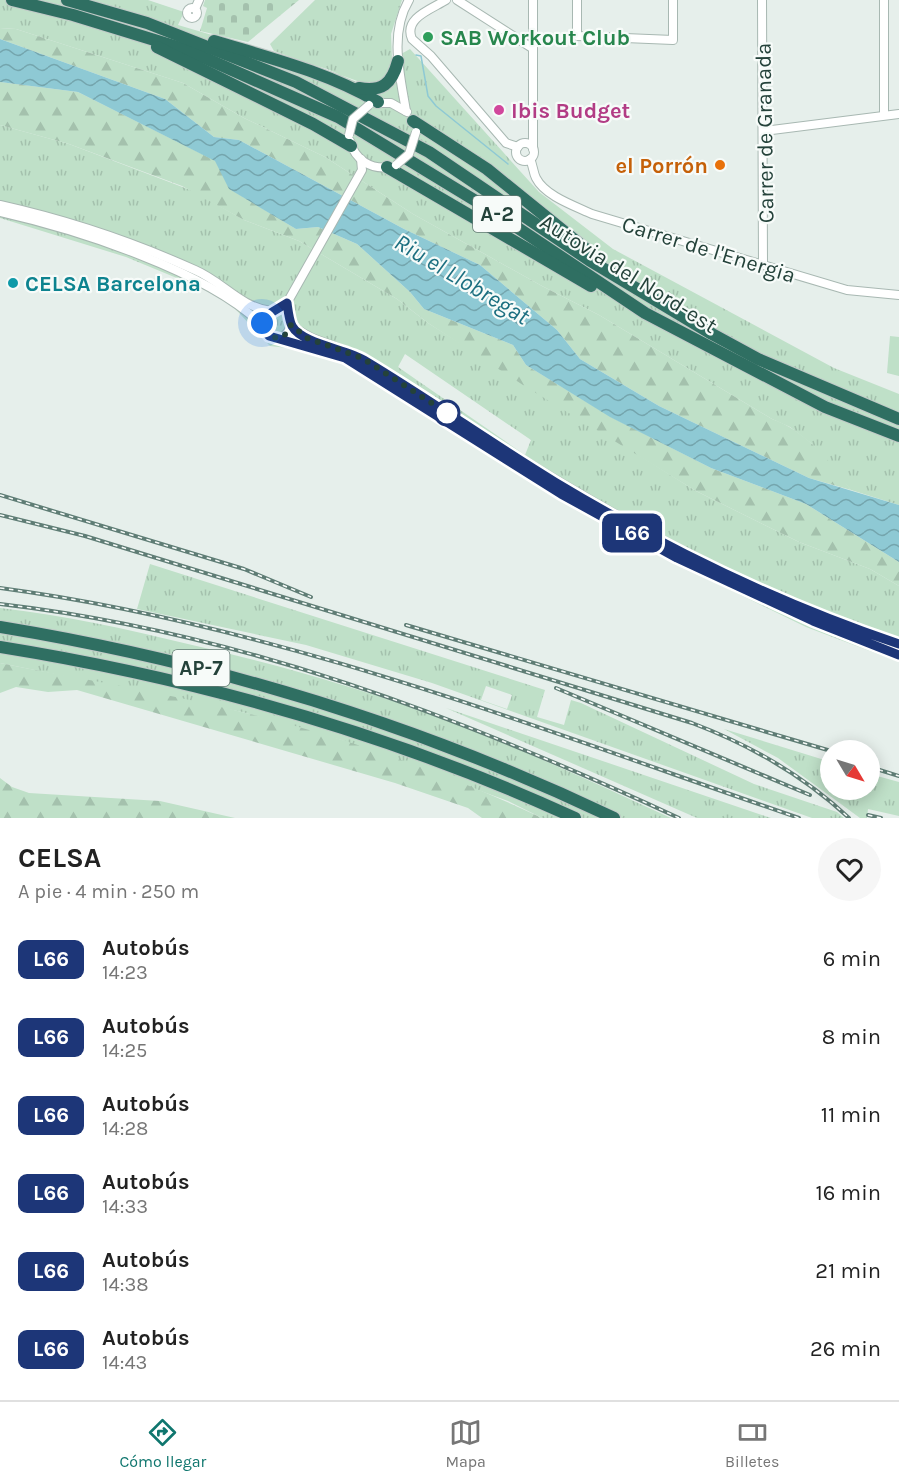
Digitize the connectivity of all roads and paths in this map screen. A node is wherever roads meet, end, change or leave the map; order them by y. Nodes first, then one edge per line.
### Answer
1 (12, 0) edge
2 (67, 0) edge
3 (192, 0) edge
4 (199, 0) edge
5 (409, 0) edge
6 (446, 0) edge
7 (456, 0) edge
8 (534, 0) edge
9 (577, 0) edge
10 (673, 0) edge
11 (762, 0) edge
12 (884, 0) edge
13 (147, 23) junction
14 (124, 31) junction
15 (532, 48) junction
16 (398, 61) junction
17 (402, 85) junction
18 (353, 87) junction
19 (379, 103) junction
20 (899, 114) edge
21 (884, 115) junction
22 (411, 121) junction
23 (532, 130) junction
24 (764, 131) junction
25 (350, 141) junction
26 (521, 145) junction
27 (533, 149) junction
28 (361, 159) junction
29 (520, 159) junction
30 (530, 159) junction
31 (373, 166) junction
32 (392, 166) junction
33 (362, 170) junction
34 (534, 172) junction
35 (0, 205) edge
36 (0, 212) edge
37 (763, 265) junction
38 (623, 280) junction
39 (899, 295) edge
40 (287, 303) junction
41 (273, 310) junction
42 (645, 313) junction
43 (291, 321) junction
44 (262, 326) junction
45 (281, 338) junction
46 (899, 419) edge
47 (899, 435) edge
48 (0, 627) edge
49 (899, 644) edge
50 (0, 647) edge
51 (899, 655) edge
52 (575, 818) edge
53 (614, 818) edge

1 - 14 highway, Autovia del Nord-est / A-2
2 - 13 highway, Autovia del Nord-est / A-2
3 - 4 street
5 - 16 street
6 - 26 street
7 - 15 street
8 - 15 street
9 - 10 street
11 - 24 street, Carrer de Granada
12 - 21 street
13 - 18 highway
13 - 38 highway, Autovia del Nord-est / A-2
14 - 25 highway
14 - 42 highway, Autovia del Nord-est / A-2
15 - 23 street
16 - 17 street
16 - 18 highway
17 - 19 street
17 - 22 street
18 - 19 highway
19 - 22 street
19 - 25 street, bridge
20 - 21 street
21 - 24 street
22 - 32 street, bridge
22 - 38 highway
23 - 26 street
23 - 27 street
24 - 37 street, Carrer de Granada
25 - 28 street
26 - 27 street
26 - 29 street
27 - 30 street
28 - 31 street
28 - 33 street
29 - 30 street
29 - 34 street, Carrer de l'Energia
30 - 34 street, Carrer de l'Energia
31 - 32 street
31 - 33 street
32 - 42 highway
33 - 40 street
34 - 37 street, Carrer de l'Energia
35 - 41 street
36 - 44 street
37 - 39 street, Carrer de l'Energia
38 - 46 highway, Autovia del Nord-est / A-2
40 - 41 street
40 - 43 street
41 - 43 street
41 - 44 street
42 - 47 highway, Autovia del Nord-est / A-2
43 - 45 street
43 - 49 street
44 - 45 street
45 - 51 street
48 - 53 highway, AP-7
50 - 52 highway, AP-7

